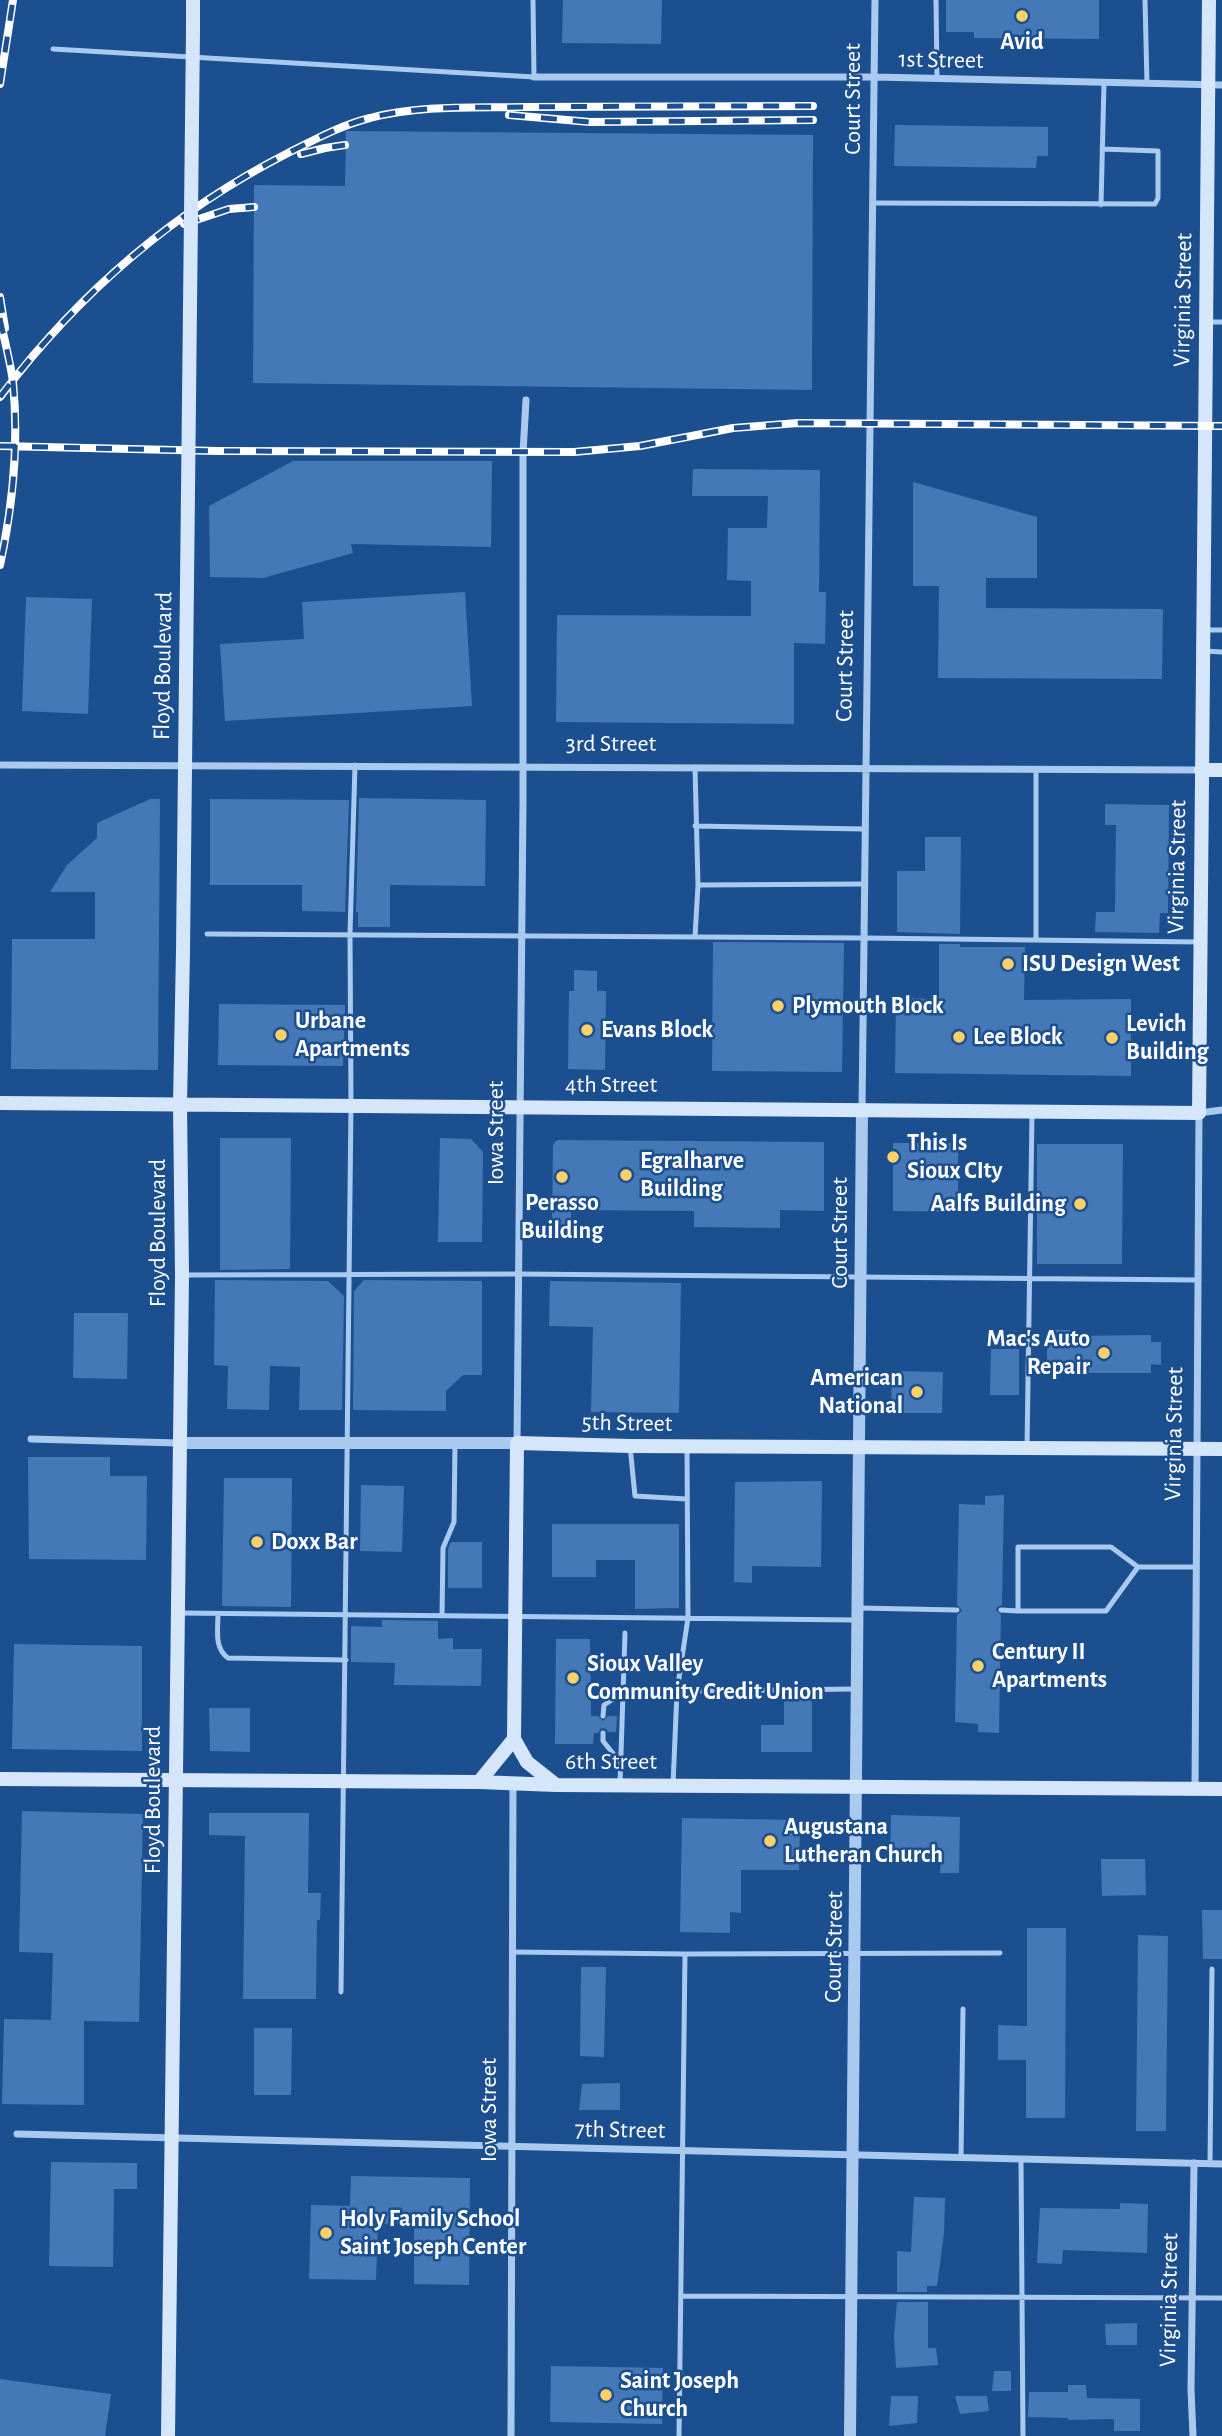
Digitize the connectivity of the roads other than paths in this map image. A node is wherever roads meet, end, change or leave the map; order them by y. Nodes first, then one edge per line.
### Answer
1 (193, 0) edge
2 (533, 0) edge
3 (874, 0) edge
4 (936, 0) edge
5 (1145, 0) edge
6 (1209, 0) edge
7 (54, 49) dead end
8 (534, 77) junction
9 (875, 77) junction
10 (937, 79) junction
11 (1104, 83) junction
12 (1147, 84) junction
13 (1215, 85) edge
14 (1102, 149) junction
15 (873, 203) junction
16 (1101, 205) junction
17 (1206, 322) junction
18 (1222, 322) edge
19 (526, 400) dead end
20 (1202, 630) junction
21 (1222, 630) edge
22 (1202, 652) junction
23 (1222, 652) edge
24 (0, 765) edge
25 (355, 765) junction
26 (523, 766) junction
27 (695, 767) junction
28 (864, 768) junction
29 (1036, 769) junction
30 (1201, 770) junction
31 (1222, 771) edge
32 (695, 826) junction
33 (864, 829) junction
34 (864, 884) junction
35 (698, 885) junction
36 (350, 933) junction
37 (207, 934) dead end
38 (520, 937) junction
39 (695, 937) junction
40 (864, 938) junction
41 (1036, 940) junction
42 (1199, 942) junction
43 (0, 1103) edge
44 (180, 1104) junction
45 (351, 1104) junction
46 (519, 1107) junction
47 (862, 1110) junction
48 (1222, 1110) edge
49 (1032, 1112) junction
50 (1199, 1113) junction
51 (349, 1274) junction
52 (518, 1274) junction
53 (182, 1275) junction
54 (861, 1277) junction
55 (1028, 1278) junction
56 (1199, 1280) junction
57 (31, 1439) dead end
58 (178, 1443) junction
59 (517, 1443) junction
60 (347, 1444) junction
61 (455, 1444) junction
62 (630, 1446) junction
63 (687, 1446) junction
64 (857, 1447) junction
65 (1027, 1448) junction
66 (1196, 1448) junction
67 (1222, 1449) edge
68 (686, 1499) junction
69 (1138, 1567) junction
70 (1196, 1567) junction
71 (957, 1610) dead end
72 (1002, 1610) dead end
73 (1018, 1611) junction
74 (177, 1613) junction
75 (218, 1614) junction
76 (859, 1614) junction
77 (346, 1615) junction
78 (442, 1616) junction
79 (515, 1616) junction
80 (688, 1618) junction
81 (625, 1633) dead end
82 (346, 1660) junction
83 (858, 1689) junction
84 (677, 1691) junction
85 (624, 1692) junction
86 (603, 1716) dead end
87 (603, 1733) dead end
88 (514, 1739) junction
89 (620, 1762) junction
90 (0, 1779) edge
91 (479, 1782) junction
92 (513, 1784) junction
93 (620, 1784) junction
94 (556, 1785) junction
95 (673, 1785) junction
96 (857, 1785) junction
97 (1195, 1789) junction
98 (1222, 1789) edge
99 (512, 1952) junction
100 (1000, 1953) dead end
101 (685, 1954) junction
102 (855, 1954) junction
103 (1212, 1969) dead end
104 (341, 1992) dead end
105 (963, 2009) dead end
106 (17, 2134) dead end
107 (173, 2139) junction
108 (512, 2146) junction
109 (683, 2150) junction
110 (853, 2155) junction
111 (961, 2158) junction
112 (1021, 2159) junction
113 (1194, 2163) junction
114 (1210, 2164) junction
115 (1222, 2164) edge
116 (681, 2296) junction
117 (852, 2297) junction
118 (1023, 2297) junction
119 (1192, 2298) junction
120 (1222, 2298) edge
121 (168, 2436) edge
122 (511, 2436) edge
123 (679, 2436) edge
124 (850, 2436) edge
125 (1023, 2436) edge
126 (1193, 2436) edge

1 - 44 main road, Floyd Boulevard, bridge
2 - 8 lane
3 - 9 street, Court Street
4 - 10 lane
5 - 12 lane
6 - 13 main road, Virginia Street
7 - 8 lane
8 - 9 street, 1st Street
9 - 10 street, 1st Street
9 - 15 street, Court Street
10 - 11 street, 1st Street
11 - 12 street, 1st Street
11 - 14 lane
12 - 13 street, 1st Street
13 - 17 main road, Virginia Street
14 - 16 lane
14 - 16 lane
15 - 16 lane
15 - 28 street, Court Street
17 - 18 lane
17 - 20 main road, Virginia Street
19 - 26 street, Iowa Street
20 - 21 lane
20 - 22 main road, Virginia Street
22 - 23 lane
22 - 30 main road, Virginia Street
24 - 25 street, 3rd Street
25 - 26 street, 3rd Street
25 - 36 lane
26 - 27 street, 3rd Street
26 - 38 street, Iowa Street
27 - 28 street, 3rd Street
27 - 32 lane
28 - 29 street, 3rd Street
28 - 33 street, Court Street
29 - 30 street, 3rd Street
29 - 41 lane
30 - 31 main road, 3rd Street
30 - 42 main road, Virginia Street
32 - 33 lane
32 - 35 lane
33 - 34 street, Court Street
34 - 35 lane
34 - 40 street, Court Street
35 - 39 lane
36 - 37 lane
36 - 38 lane
36 - 45 lane
38 - 39 lane
38 - 46 street, Iowa Street
39 - 40 lane
40 - 41 lane
40 - 47 street, Court Street
41 - 42 lane
42 - 50 main road, Virginia Street
43 - 44 main road, 4th Street
44 - 45 main road, 4th Street
44 - 53 main road, Floyd Boulevard
45 - 46 main road, 4th Street
45 - 51 lane
46 - 47 main road, 4th Street
46 - 52 street, Iowa Street
47 - 49 main road, 4th Street
47 - 54 street, Court Street
48 - 50 street, 4th Street
49 - 50 main road, 4th Street
49 - 55 lane
50 - 56 street, Virginia Street
51 - 52 lane
51 - 53 lane
51 - 60 lane
52 - 54 lane
52 - 59 street, Iowa Street
53 - 58 main road, Floyd Boulevard
54 - 55 lane
54 - 64 street, Court Street
55 - 56 lane
55 - 65 lane
56 - 66 street, Virginia Street
57 - 58 street, 5th Street
58 - 60 street, 5th Street
58 - 74 main road, Floyd Boulevard
59 - 61 street, 5th Street
59 - 62 main road, 5th Street
59 - 79 main road, Iowa Street
60 - 61 street, 5th Street
60 - 77 lane
61 - 78 lane
62 - 63 main road, 5th Street
62 - 68 lane
63 - 64 main road, 5th Street
63 - 68 lane
64 - 65 main road, 5th Street
64 - 76 street, Court Street
65 - 66 main road, 5th Street
66 - 67 main road, 5th Street
66 - 70 street, Virginia Street
68 - 80 lane
69 - 70 lane
69 - 73 lane
69 - 73 lane
70 - 97 street, Virginia Street
71 - 76 lane
72 - 73 lane
74 - 75 lane
74 - 107 main road, Floyd Boulevard
75 - 77 lane
75 - 82 lane
76 - 80 lane
76 - 83 street, Court Street
77 - 78 lane
77 - 82 lane
78 - 79 lane
79 - 80 lane
79 - 88 main road, Iowa Street
80 - 84 lane
81 - 85 lane
82 - 104 lane
83 - 84 lane
83 - 96 street, Court Street
84 - 85 lane
84 - 95 lane
85 - 86 lane
85 - 89 lane
87 - 89 lane
88 - 91 main road
88 - 94 main road
89 - 93 lane
90 - 91 main road, 6th Street, bridge
91 - 92 main road, 6th Street
92 - 94 main road, 6th Street
92 - 99 street, Iowa Street
93 - 94 main road, 6th Street
93 - 95 main road, 6th Street
95 - 96 main road, 6th Street
96 - 97 main road, 6th Street
96 - 102 street, Court Street
97 - 98 main road, 6th Street
99 - 101 lane
99 - 108 street, Iowa Street
100 - 102 lane
101 - 102 lane
101 - 109 lane
102 - 110 street, Court Street
103 - 114 lane
105 - 111 lane
106 - 107 street, 7th Street
107 - 108 street, 7th Street
107 - 121 main road, Floyd Boulevard
108 - 109 street, 7th Street
108 - 122 street, Iowa Street
109 - 110 street, 7th Street
109 - 116 lane
110 - 111 street, 7th Street
110 - 117 street, Court Street
111 - 112 street, 7th Street
112 - 113 street, 7th Street
112 - 118 lane
113 - 114 street, 7th Street
113 - 119 street, Virginia Street
114 - 115 street, 7th Street
116 - 117 lane
116 - 123 lane
117 - 118 lane
117 - 124 street, Court Street
118 - 119 lane
118 - 125 lane
119 - 120 lane
119 - 126 street, Virginia Street

